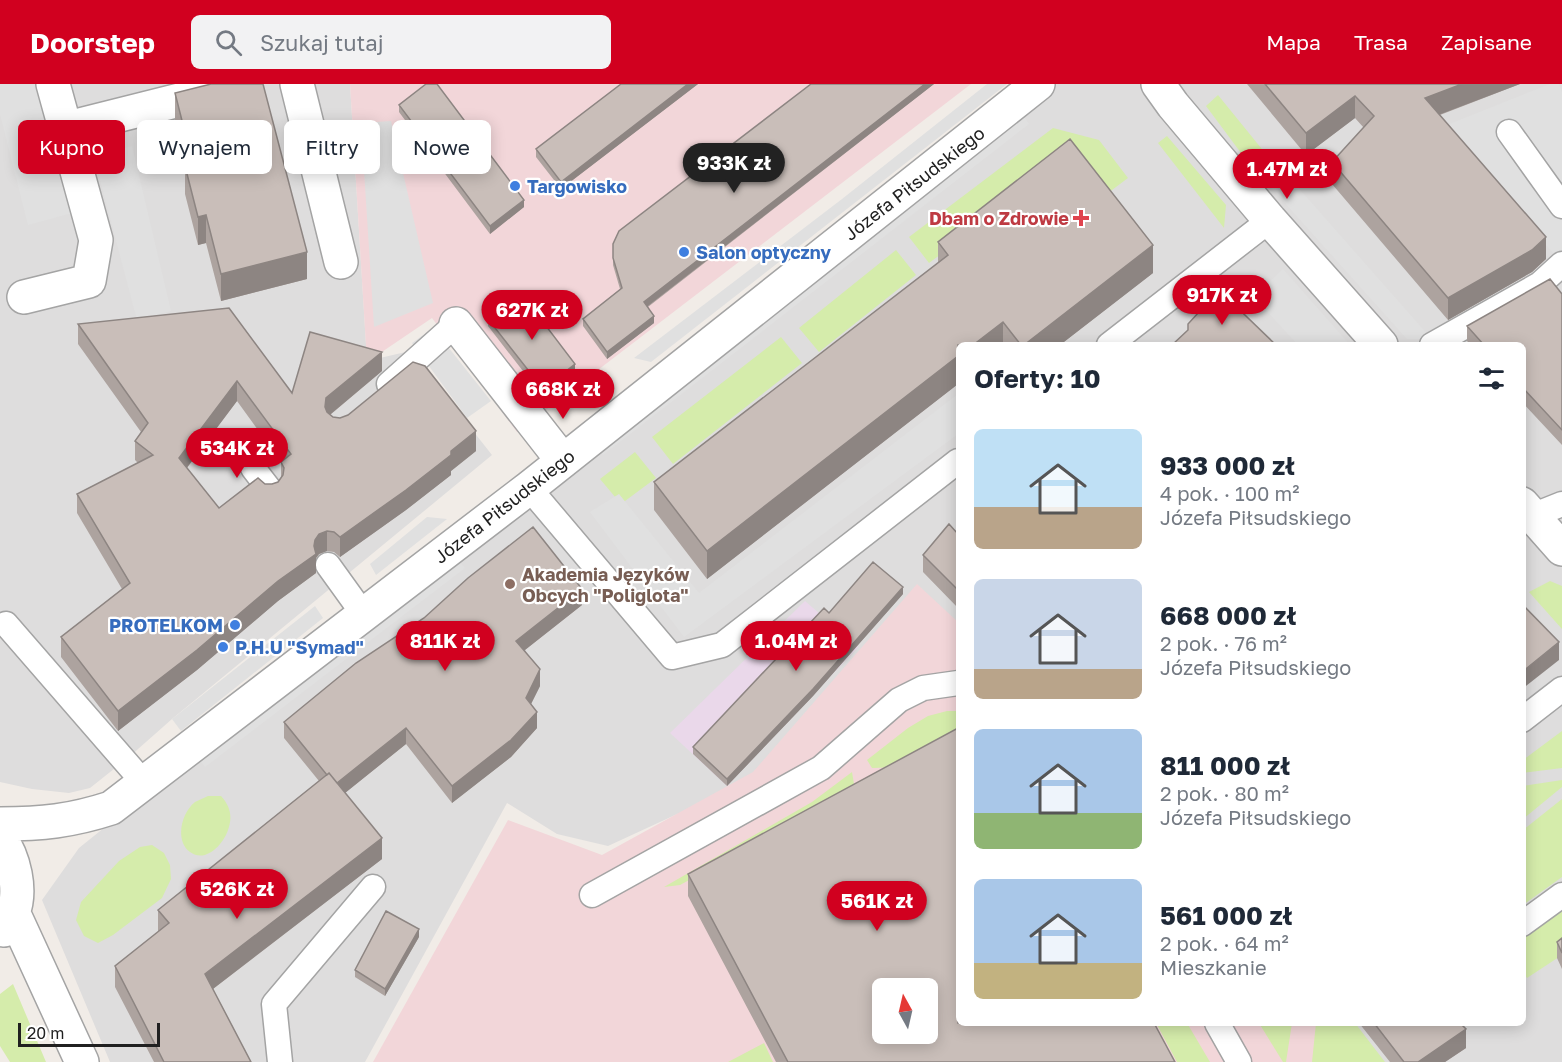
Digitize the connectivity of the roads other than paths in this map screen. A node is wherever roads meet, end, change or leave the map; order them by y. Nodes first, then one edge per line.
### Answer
1 (53, 84) edge
2 (243, 84) edge
3 (297, 84) edge
4 (1038, 84) edge
5 (1158, 84) edge
6 (62, 120) edge
7 (100, 120) edge
8 (1509, 132) dead end
9 (77, 174) edge
10 (1562, 206) edge
11 (1270, 220) junction
12 (340, 262) dead end
13 (1562, 264) edge
14 (24, 297) dead end
15 (456, 324) joint
16 (1112, 342) edge
17 (1372, 342) edge
18 (1437, 342) edge
19 (370, 399) edge
20 (562, 460) junction
21 (956, 463) edge
22 (253, 468) dead end
23 (529, 488) junction
24 (270, 490) edge
25 (1539, 508) edge
26 (1562, 549) edge
27 (328, 565) edge
28 (364, 615) junction
29 (6, 624) dead end
30 (956, 683) edge
31 (1562, 689) edge
32 (1526, 717) edge
33 (144, 783) junction
34 (0, 824) edge
35 (0, 838) edge
36 (373, 887) dead end
37 (592, 895) dead end
38 (1562, 895) edge
39 (1526, 921) edge
40 (6, 925) edge
41 (1219, 1026) edge
42 (82, 1062) edge
43 (280, 1062) edge
44 (1239, 1062) edge

1 - 6 street
2 - 7 street
3 - 12 street
4 - 20 street, Józefa Piłsudskiego
5 - 11 street
8 - 10 lane
9 - 14 street
11 - 16 lane
11 - 17 street
13 - 18 lane
15 - 19 lane
15 - 20 street
20 - 23 street, Józefa Piłsudskiego
21 - 23 lane
22 - 24 lane
23 - 28 street, Józefa Piłsudskiego
25 - 26 street
27 - 28 lane
28 - 33 street, Józefa Piłsudskiego
29 - 33 lane
30 - 37 lane
31 - 32 lane
33 - 34 street, Józefa Piłsudskiego
35 - 40 street
36 - 43 lane
38 - 39 lane
40 - 42 street
41 - 44 lane

